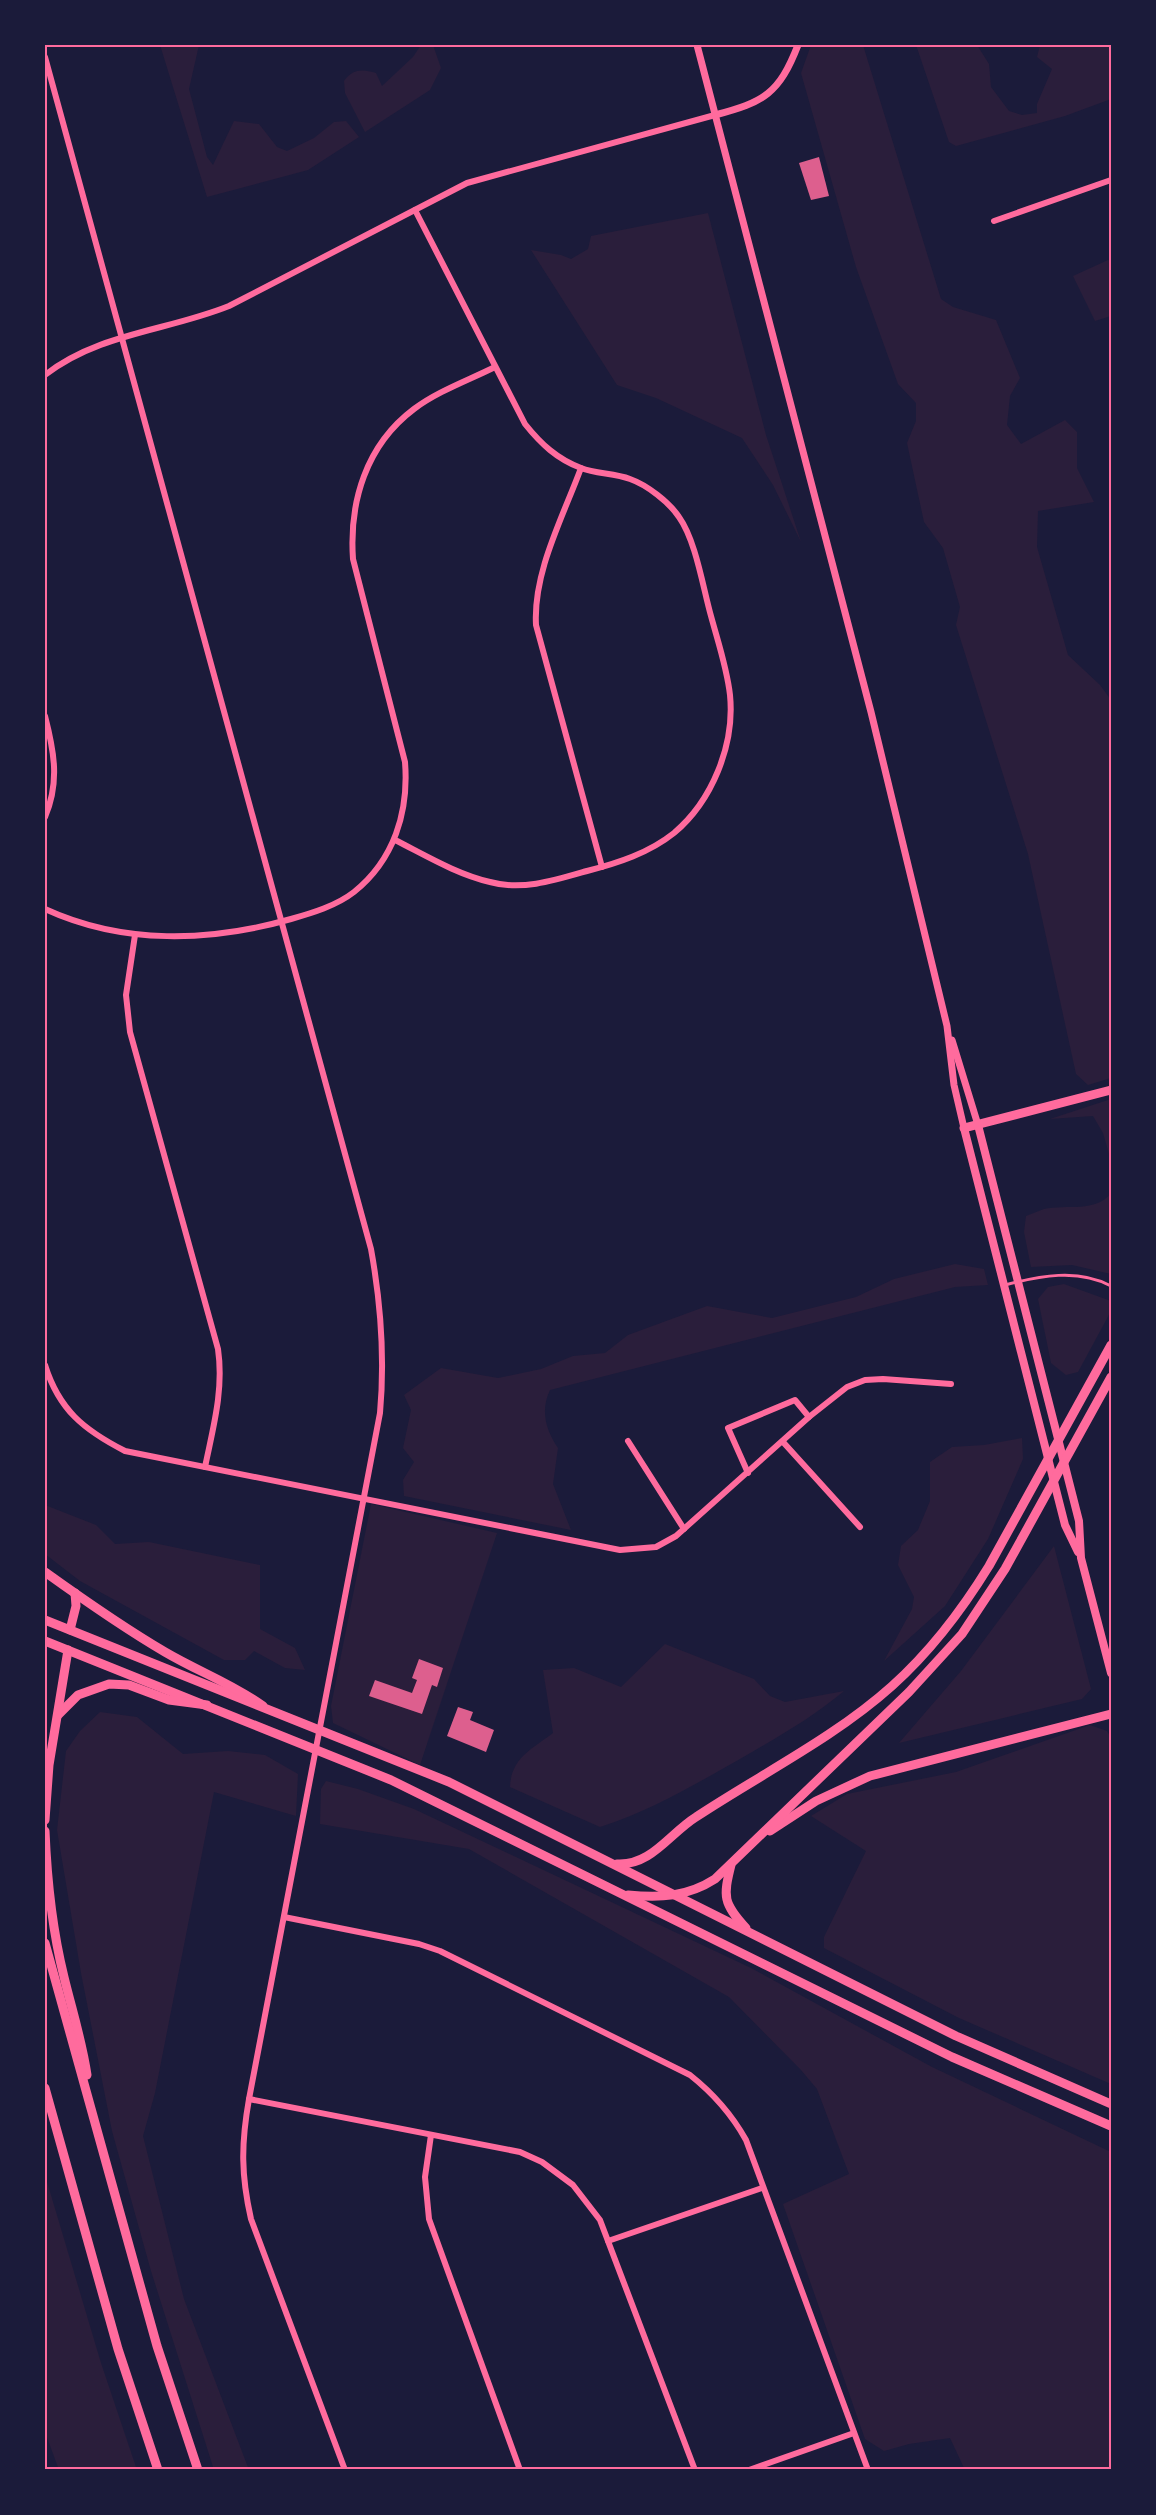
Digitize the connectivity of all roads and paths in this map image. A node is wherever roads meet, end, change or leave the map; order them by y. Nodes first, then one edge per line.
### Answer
1 (697, 45) edge
2 (798, 45) edge
3 (45, 57) edge
4 (715, 115) junction
5 (1111, 180) edge
6 (415, 210) junction
7 (994, 221) dead end
8 (121, 337) junction
9 (495, 367) junction
10 (45, 375) edge
11 (581, 468) junction
12 (45, 716) edge
13 (45, 817) edge
14 (395, 840) junction
15 (602, 867) junction
16 (45, 909) edge
17 (280, 922) junction
18 (135, 935) junction
19 (947, 1026) junction
20 (1111, 1090) edge
21 (978, 1125) junction
22 (964, 1128) junction
23 (1017, 1282) junction
24 (1004, 1286) junction
25 (1111, 1286) edge
26 (1111, 1346) edge
27 (45, 1365) edge
28 (1111, 1377) edge
29 (951, 1384) dead end
30 (809, 1417) junction
31 (628, 1441) dead end
32 (783, 1442) junction
33 (205, 1467) junction
34 (748, 1473) junction
35 (364, 1497) junction
36 (860, 1527) dead end
37 (684, 1528) junction
38 (1081, 1558) junction
39 (45, 1572) edge
40 (75, 1593) junction
41 (45, 1620) edge
42 (70, 1630) junction
43 (45, 1641) edge
44 (68, 1650) junction
45 (1111, 1673) edge
46 (207, 1705) junction
47 (263, 1706) junction
48 (1111, 1714) edge
49 (56, 1717) junction
50 (320, 1729) junction
51 (316, 1749) junction
52 (45, 1820) edge
53 (45, 1831) edge
54 (751, 1844) junction
55 (613, 1864) junction
56 (731, 1864) junction
57 (622, 1894) junction
58 (676, 1895) junction
59 (284, 1917) junction
60 (749, 1932) junction
61 (45, 1943) edge
62 (45, 2088) edge
63 (249, 2099) junction
64 (1111, 2104) edge
65 (91, 2110) junction
66 (1111, 2126) edge
67 (431, 2135) junction
68 (762, 2188) junction
69 (609, 2241) junction
70 (854, 2433) junction
71 (158, 2470) edge
72 (198, 2470) edge
73 (345, 2470) edge
74 (520, 2470) edge
75 (694, 2470) edge
76 (749, 2470) edge
77 (868, 2470) edge

1 - 4 street
2 - 4 street
3 - 8 street
4 - 6 street
4 - 19 street
5 - 7 street
6 - 8 street
6 - 9 street
8 - 10 street
8 - 17 street
9 - 11 street
9 - 14 street
11 - 15 street
11 - 15 street
12 - 13 street
14 - 15 street
14 - 17 street
16 - 18 street
17 - 18 street
17 - 35 street
18 - 33 street
19 - 21 street
19 - 22 street
20 - 21 main road
21 - 22 main road
21 - 23 main road
22 - 24 main road
23 - 24 lane
23 - 25 lane
23 - 38 main road
24 - 38 main road
26 - 55 main road
27 - 33 street
28 - 54 main road
29 - 30 street
30 - 32 street
30 - 34 street
31 - 37 street
32 - 34 street
32 - 36 street
33 - 35 street
34 - 37 street
35 - 37 street
35 - 50 street
38 - 45 main road
39 - 40 main road
40 - 42 main road
40 - 47 main road
41 - 42 main road
42 - 44 main road
42 - 47 main road
43 - 44 main road
44 - 46 main road
44 - 49 main road
46 - 49 main road
46 - 51 main road
47 - 50 main road
48 - 54 main road
49 - 52 main road
50 - 51 street
50 - 55 main road
51 - 57 main road
51 - 59 street
53 - 65 main road
54 - 56 main road
55 - 58 main road
56 - 58 main road
56 - 60 main road
57 - 58 main road
57 - 66 main road
58 - 60 main road
59 - 63 street
59 - 68 street
60 - 64 main road
61 - 65 main road
62 - 71 main road
63 - 67 street
63 - 73 street
65 - 72 main road
67 - 69 street
67 - 74 street
68 - 69 street
68 - 70 street
69 - 75 street
70 - 76 street
70 - 77 street

